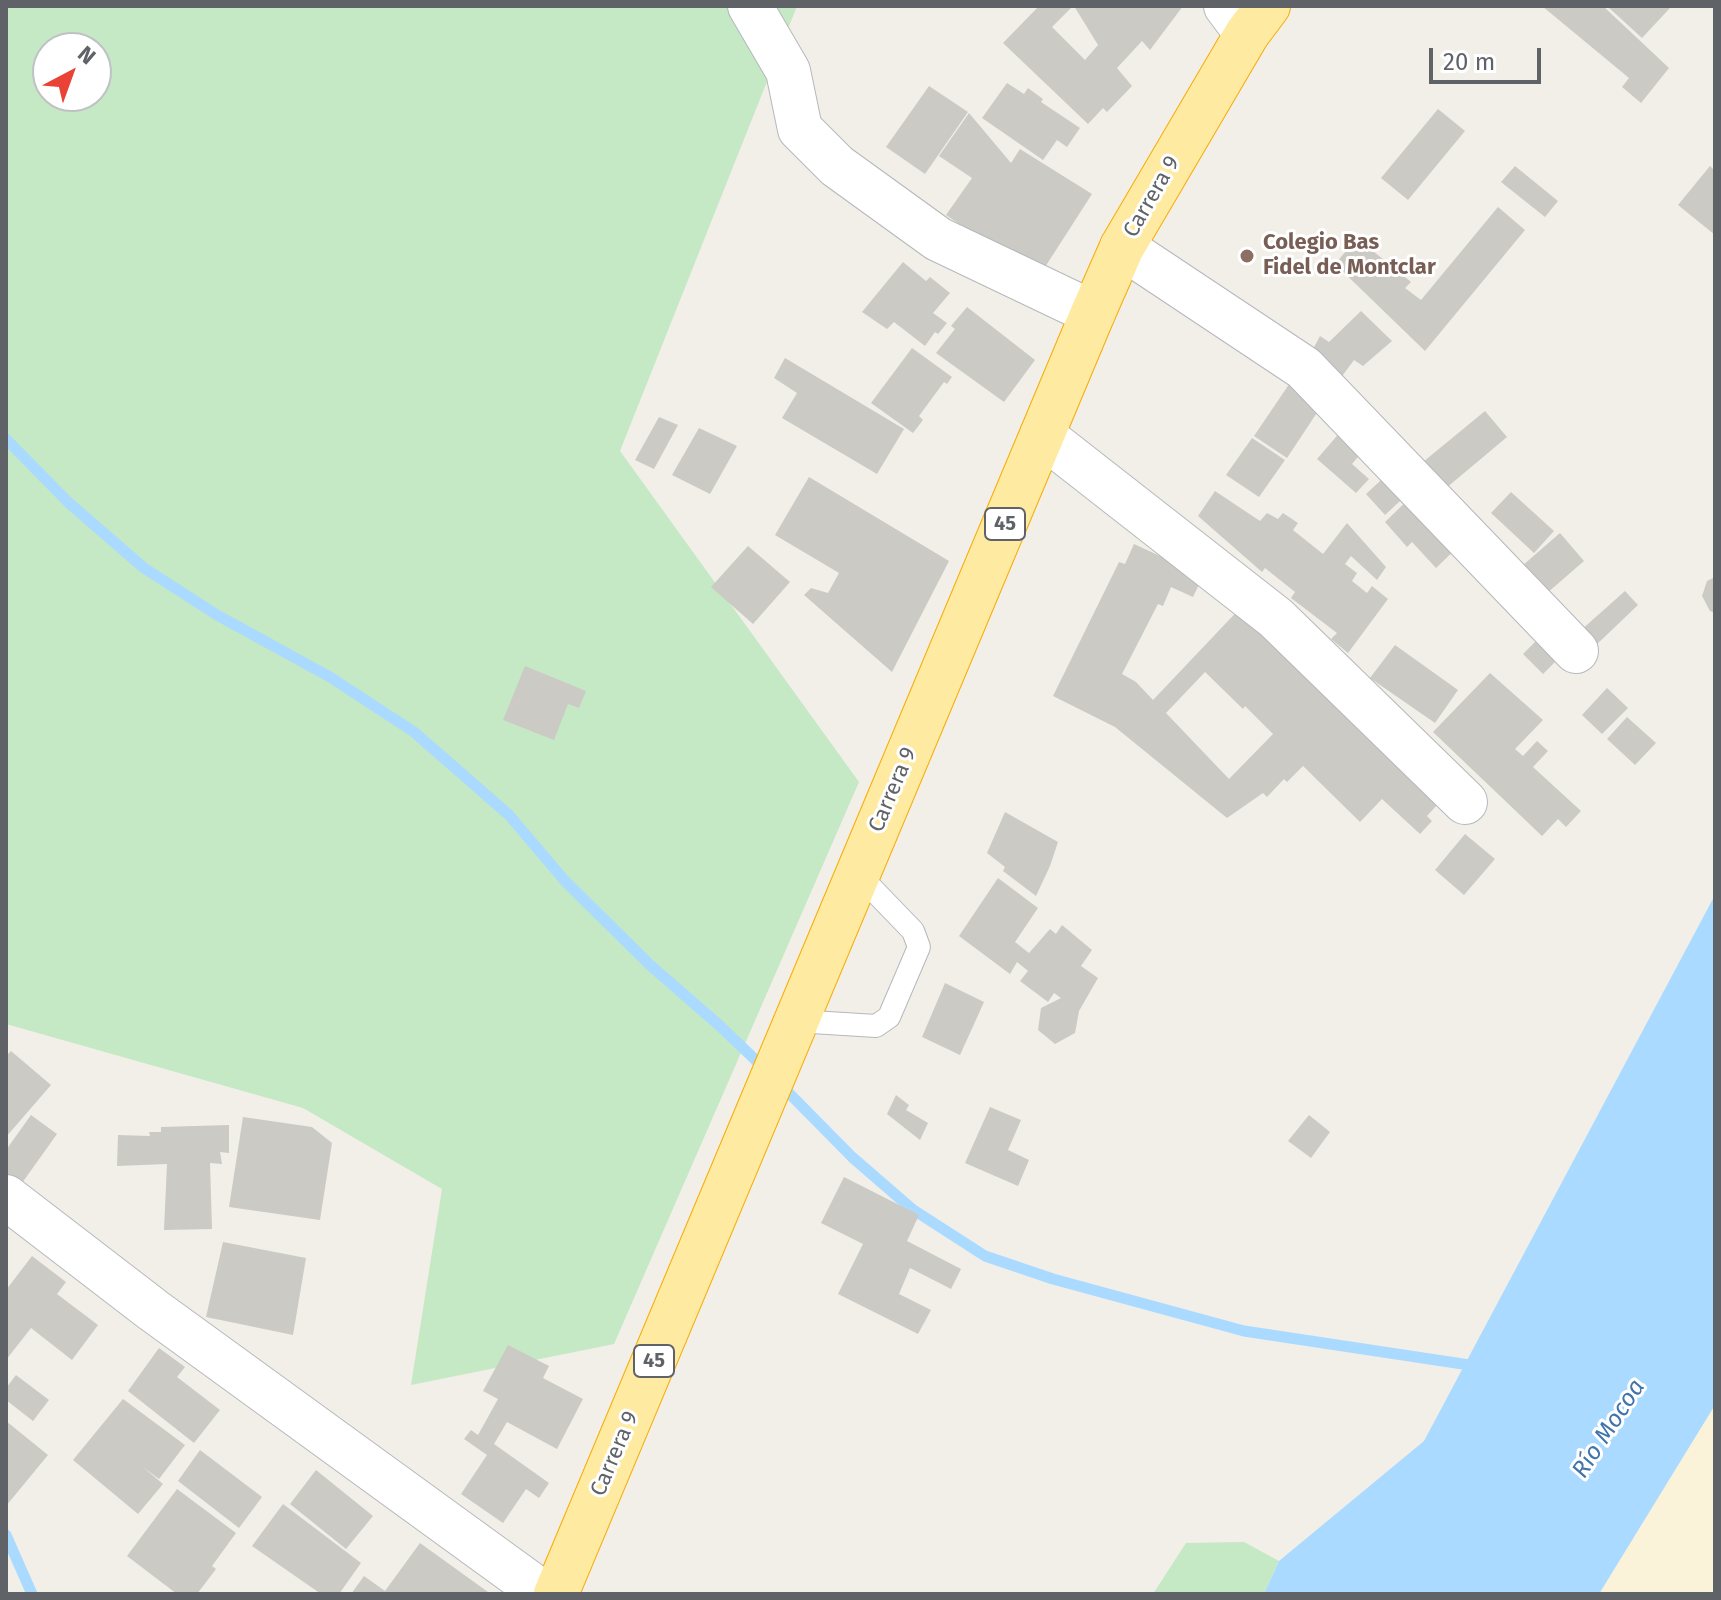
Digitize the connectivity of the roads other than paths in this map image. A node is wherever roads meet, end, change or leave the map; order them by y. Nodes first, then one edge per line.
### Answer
1 (750, 6) edge
2 (1247, 15) edge
3 (1122, 247) junction
4 (1093, 313) junction
5 (1042, 435) junction
6 (1576, 651) dead end
7 (1465, 802) dead end
8 (858, 874) junction
9 (788, 1041) junction
10 (6, 1197) edge
11 (544, 1594) edge
12 (556, 1594) edge

1 - 4 street
2 - 3 highway, Carrera 9 / 45
3 - 4 highway, Carrera 9 / 45
3 - 6 street
4 - 5 highway, Carrera 9 / 45
5 - 7 street
5 - 8 highway, Carrera 9 / 45
8 - 9 highway, Carrera 9 / 45
8 - 9 lane
9 - 12 highway, Carrera 9 / 45
10 - 11 street

